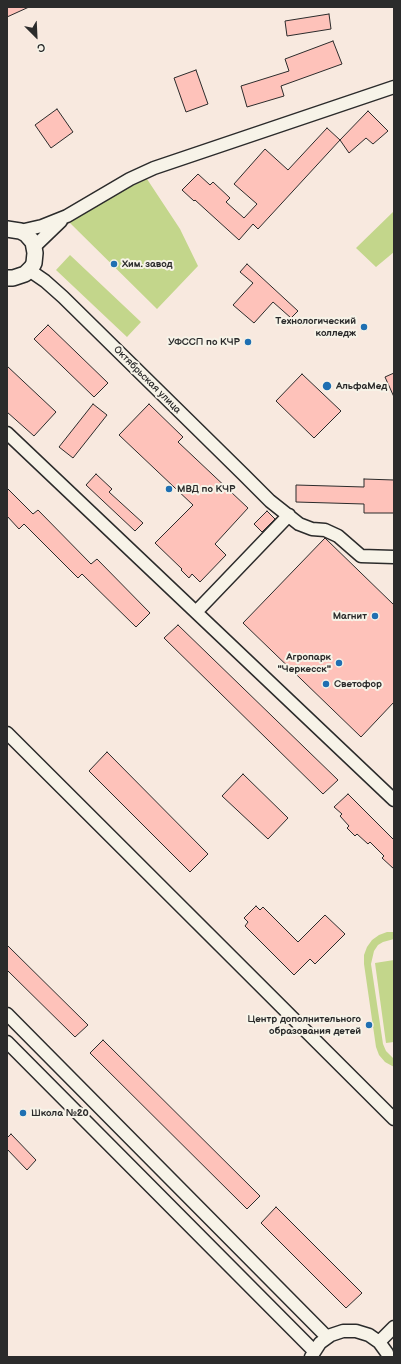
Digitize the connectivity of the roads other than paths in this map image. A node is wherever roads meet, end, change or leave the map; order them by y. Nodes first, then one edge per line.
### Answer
1 (394, 87) edge
2 (67, 216) junction
3 (12, 229) edge
4 (34, 247) junction
5 (29, 270) junction
6 (7, 278) edge
7 (7, 433) edge
8 (289, 515) junction
9 (394, 557) edge
10 (196, 612) junction
11 (7, 733) edge
12 (394, 800) edge
13 (7, 1014) edge
14 (7, 1042) edge
15 (394, 1119) edge
16 (394, 1328) edge
17 (328, 1337) junction
18 (379, 1342) junction
19 (313, 1354) edge
20 (388, 1357) edge

1 - 2 street
2 - 3 street
2 - 4 street
3 - 4 main road
4 - 5 main road
5 - 6 main road
5 - 8 street, Октябрьская улица
7 - 10 street
8 - 9 street, Октябрьская улица
8 - 10 street
10 - 12 street
11 - 15 street
13 - 17 street
14 - 19 street
16 - 18 street
17 - 18 street
17 - 19 street
18 - 20 street

